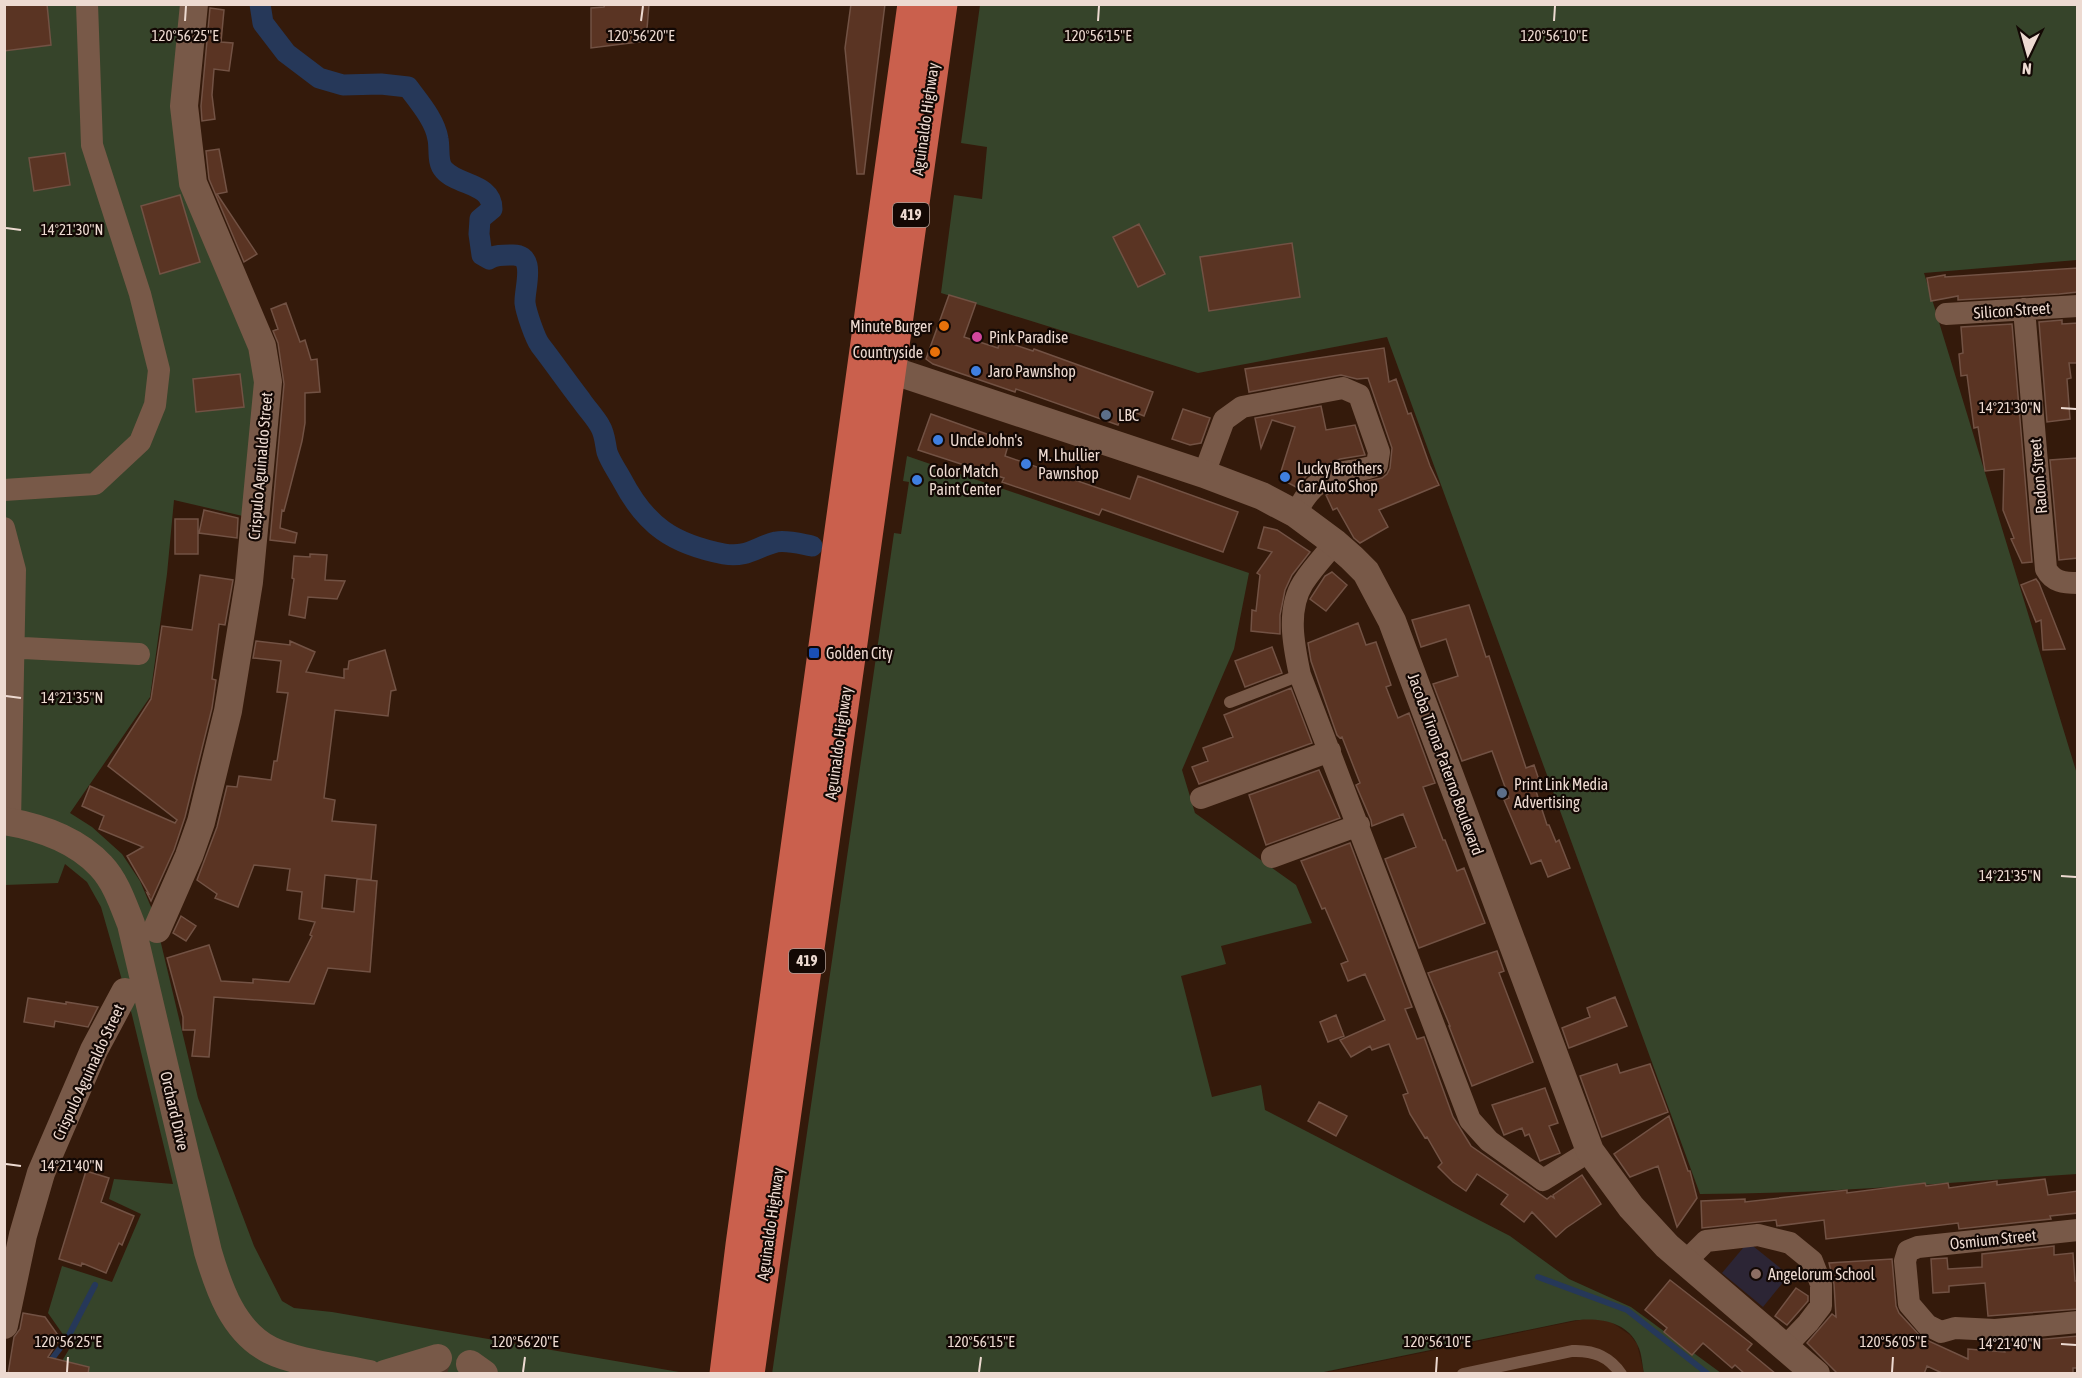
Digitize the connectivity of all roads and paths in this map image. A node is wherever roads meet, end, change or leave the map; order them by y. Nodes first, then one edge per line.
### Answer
1 (87, 4) edge
2 (194, 4) edge
3 (914, 4) edge
4 (941, 4) edge
5 (2078, 306) edge
6 (2024, 309) junction
7 (1946, 314) dead end
8 (888, 369) junction
9 (1204, 474) junction
10 (4, 490) edge
11 (1296, 514) junction
12 (4, 528) edge
13 (1335, 543) junction
14 (2078, 583) edge
15 (8, 647) edge
16 (139, 654) dead end
17 (1300, 675) junction
18 (1230, 702) dead end
19 (1330, 751) junction
20 (1201, 798) dead end
21 (7, 822) edge
22 (1359, 825) junction
23 (1272, 857) dead end
24 (157, 929) dead end
25 (125, 992) dead end
26 (1590, 1151) junction
27 (2078, 1230) edge
28 (1686, 1261) junction
29 (6, 1313) edge
30 (2078, 1322) edge
31 (1785, 1347) junction
32 (432, 1365) edge
33 (369, 1374) edge
34 (385, 1374) edge
35 (726, 1374) edge
36 (748, 1374) edge
37 (1463, 1374) edge
38 (1621, 1374) edge
39 (1816, 1374) edge

1 - 10 street
2 - 24 street, Crispulo Aguinaldo Street
3 - 35 highway, Aguinaldo Highway / 419
4 - 8 highway, Aguinaldo Highway / 419
5 - 6 street, Silicon Street
6 - 7 street, Silicon Street
6 - 14 street, Radon Street
8 - 9 street, Jacoba Tirona Paterno Boulevard
8 - 36 highway, Aguinaldo Highway / 419
9 - 11 street, Jacoba Tirona Paterno Boulevard
9 - 11 street
11 - 13 street, Jacoba Tirona Paterno Boulevard
12 - 15 street
13 - 17 street
13 - 26 street, Jacoba Tirona Paterno Boulevard
15 - 16 street
15 - 21 street
17 - 18 lane
17 - 19 street
19 - 20 street
19 - 22 street
21 - 33 street, Orchard Drive
22 - 23 street
22 - 26 street
25 - 29 street, Crispulo Aguinaldo Street
26 - 28 street, Jacoba Tirona Paterno Boulevard
27 - 30 street, Osmium Street
28 - 31 street, Jacoba Tirona Paterno Boulevard
28 - 31 street
31 - 39 street, Jacoba Tirona Paterno Boulevard
32 - 34 street
37 - 38 lane

